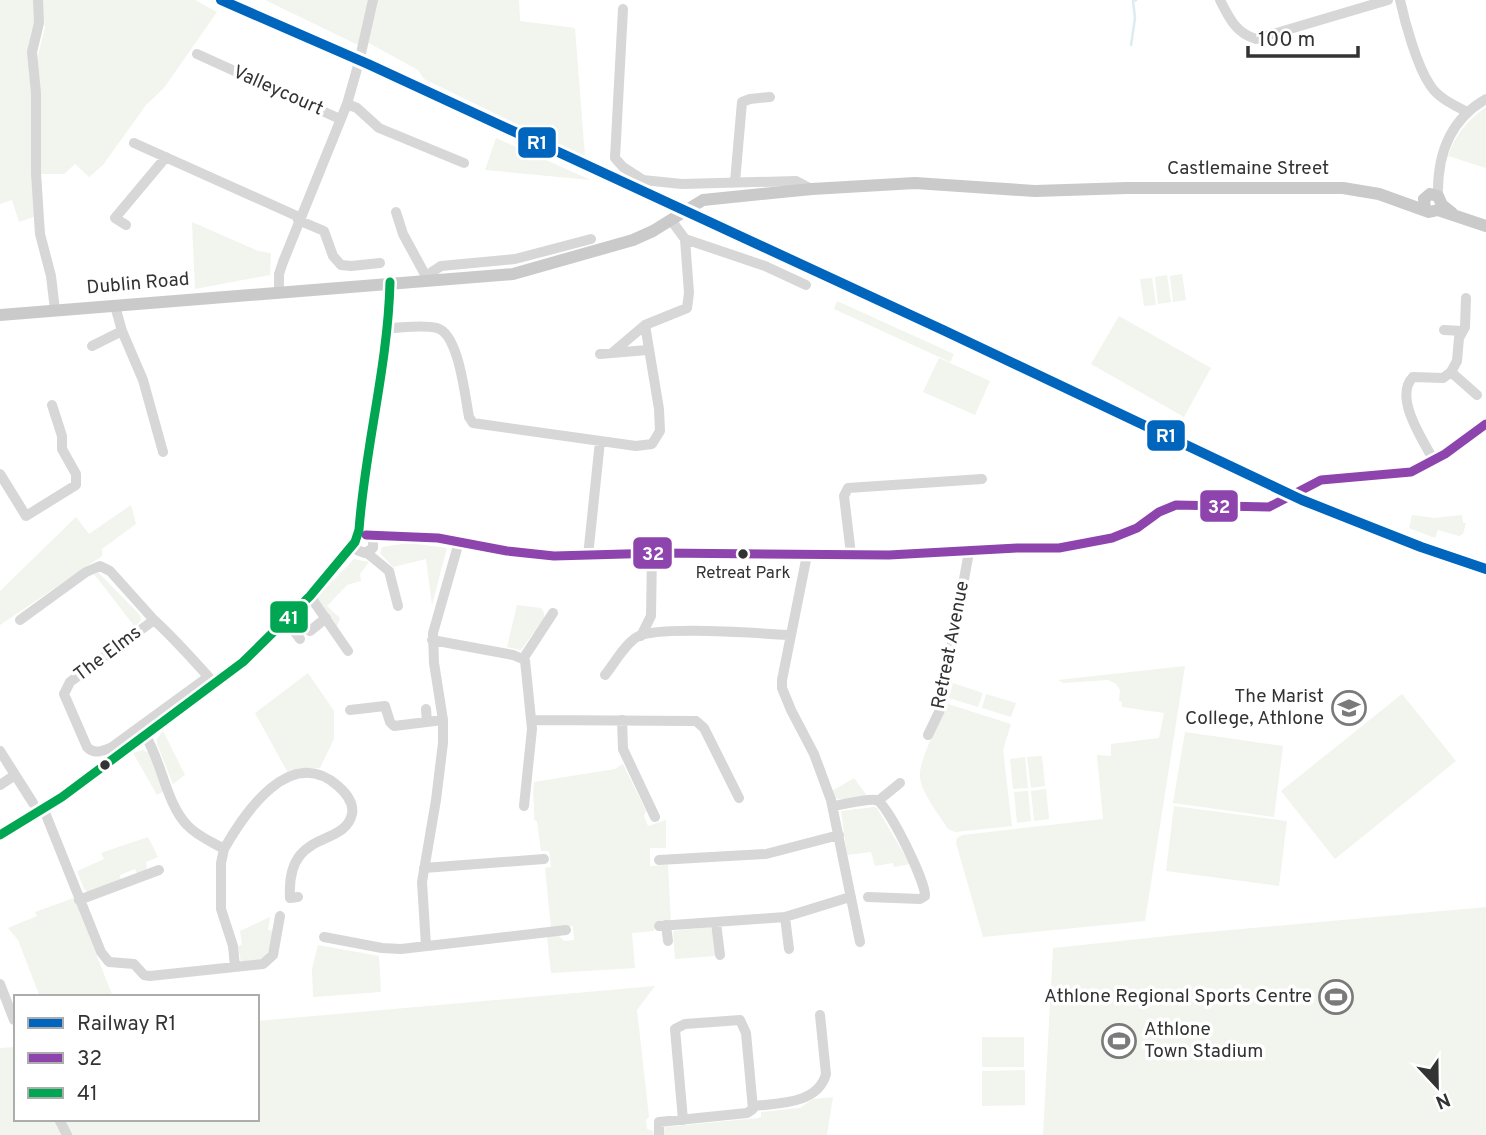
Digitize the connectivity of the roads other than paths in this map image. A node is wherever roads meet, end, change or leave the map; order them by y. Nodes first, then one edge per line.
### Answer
1 (38, 0) edge
2 (373, 0) edge
3 (1220, 0) edge
4 (1388, 0) edge
5 (1400, 0) edge
6 (623, 9) dead end
7 (197, 54) dead end
8 (769, 97) dead end
9 (1486, 99) edge
10 (347, 104) junction
11 (1466, 112) junction
12 (340, 119) junction
13 (134, 143) dead end
14 (166, 157) junction
15 (464, 163) dead end
16 (735, 182) junction
17 (812, 189) junction
18 (1433, 202) junction
19 (396, 212) dead end
20 (678, 215) junction
21 (299, 219) junction
22 (126, 225) dead end
23 (1486, 226) edge
24 (591, 239) dead end
25 (685, 239) junction
26 (380, 263) dead end
27 (428, 280) junction
28 (390, 282) junction
29 (806, 285) dead end
30 (279, 292) junction
31 (1466, 298) dead end
32 (115, 306) junction
33 (55, 310) junction
34 (0, 315) edge
35 (645, 325) junction
36 (387, 328) junction
37 (1444, 330) dead end
38 (122, 331) junction
39 (1462, 331) junction
40 (92, 346) dead end
41 (647, 349) junction
42 (612, 353) junction
43 (600, 354) dead end
44 (1451, 372) junction
45 (1477, 395) dead end
46 (52, 405) dead end
47 (1486, 424) edge
48 (600, 441) junction
49 (163, 452) dead end
50 (1434, 461) junction
51 (0, 474) edge
52 (982, 480) dead end
53 (363, 541) junction
54 (459, 542) junction
55 (969, 552) junction
56 (652, 553) junction
57 (851, 554) junction
58 (588, 555) junction
59 (807, 555) junction
60 (310, 596) junction
61 (398, 606) dead end
62 (553, 613) dead end
63 (326, 618) junction
64 (20, 620) dead end
65 (154, 620) junction
66 (286, 620) junction
67 (792, 635) junction
68 (641, 636) junction
69 (432, 640) junction
70 (348, 651) dead end
71 (523, 659) junction
72 (605, 675) dead end
73 (212, 681) junction
74 (426, 709) dead end
75 (350, 710) dead end
76 (443, 720) junction
77 (532, 720) junction
78 (622, 720) junction
79 (427, 722) junction
80 (145, 735) junction
81 (928, 735) dead end
82 (0, 751) edge
83 (15, 775) junction
84 (900, 782) dead end
85 (0, 785) edge
86 (739, 798) dead end
87 (878, 801) junction
88 (33, 803) dead end
89 (524, 806) dead end
90 (833, 806) junction
91 (44, 810) junction
92 (655, 817) dead end
93 (0, 835) edge
94 (839, 835) junction
95 (224, 849) junction
96 (544, 859) dead end
97 (659, 860) dead end
98 (424, 868) junction
99 (159, 870) dead end
100 (298, 897) dead end
101 (849, 897) junction
102 (869, 897) dead end
103 (79, 900) junction
104 (280, 916) dead end
105 (785, 917) junction
106 (716, 923) junction
107 (566, 930) dead end
108 (324, 937) dead end
109 (668, 942) dead end
110 (860, 942) dead end
111 (426, 946) junction
112 (789, 948) dead end
113 (720, 955) dead end
114 (235, 967) junction
115 (0, 984) edge
116 (820, 1015) dead end
117 (14, 1020) edge
118 (754, 1106) junction
119 (683, 1120) junction
120 (659, 1135) edge

1 - 33 street
2 - 10 street
3 - 4 street
5 - 11 street
6 - 16 street
7 - 12 street, Valleycourt
8 - 16 street
9 - 11 street
10 - 12 street
10 - 15 street
11 - 18 street
12 - 21 street, Valleycourt
13 - 14 street
14 - 21 street
14 - 22 street
16 - 17 street
17 - 18 main road, Castlemaine Street
17 - 20 main road, Castlemaine Street
18 - 23 main road, Castlemaine Street
19 - 27 street
20 - 25 street
20 - 27 main road, Dublin Road
21 - 26 street
21 - 30 street, Valleycourt
24 - 27 street
25 - 29 street
25 - 35 street
27 - 28 main road, Dublin Road
28 - 30 main road, Dublin Road
28 - 36 street
30 - 32 main road, Dublin Road
31 - 39 street
32 - 33 main road, Dublin Road
32 - 38 street
33 - 34 main road, Dublin Road
35 - 41 street
35 - 42 street
36 - 48 street
36 - 53 street
37 - 39 street
38 - 40 street
38 - 49 street
39 - 44 street
41 - 42 street
41 - 48 street
42 - 43 street
44 - 45 street
44 - 50 street
46 - 51 street
47 - 50 street
48 - 58 street
50 - 55 street
52 - 57 street
53 - 54 street
53 - 60 street
53 - 61 street
54 - 58 street
54 - 69 street
55 - 57 street
55 - 81 street, Retreat Avenue
56 - 58 street
56 - 59 street
56 - 68 street
57 - 59 street
59 - 67 street
60 - 63 street
60 - 66 street
62 - 71 street
63 - 66 street
63 - 70 street
64 - 65 street, The Elms
65 - 73 street, The Elms
65 - 73 street, The Elms
66 - 73 street
67 - 68 street
67 - 90 street
68 - 72 street
69 - 71 street
69 - 76 street
71 - 77 street
73 - 80 street
74 - 79 street
75 - 79 street
76 - 79 street
76 - 98 street
77 - 78 street
77 - 89 street
78 - 86 street
78 - 92 street
80 - 91 street
80 - 95 street
82 - 83 street
83 - 85 street
83 - 88 street
84 - 87 street
87 - 90 street
87 - 102 street
90 - 94 street
91 - 93 street
91 - 103 street
94 - 97 street
94 - 101 street
95 - 100 street
95 - 114 street
96 - 98 street
98 - 111 street
99 - 103 street
101 - 105 street
101 - 110 street
103 - 114 street
104 - 114 street
105 - 106 street
105 - 112 street
106 - 109 street
106 - 113 street
107 - 111 street
108 - 111 street
115 - 117 street
116 - 118 street
118 - 119 street
118 - 119 street
119 - 120 street

